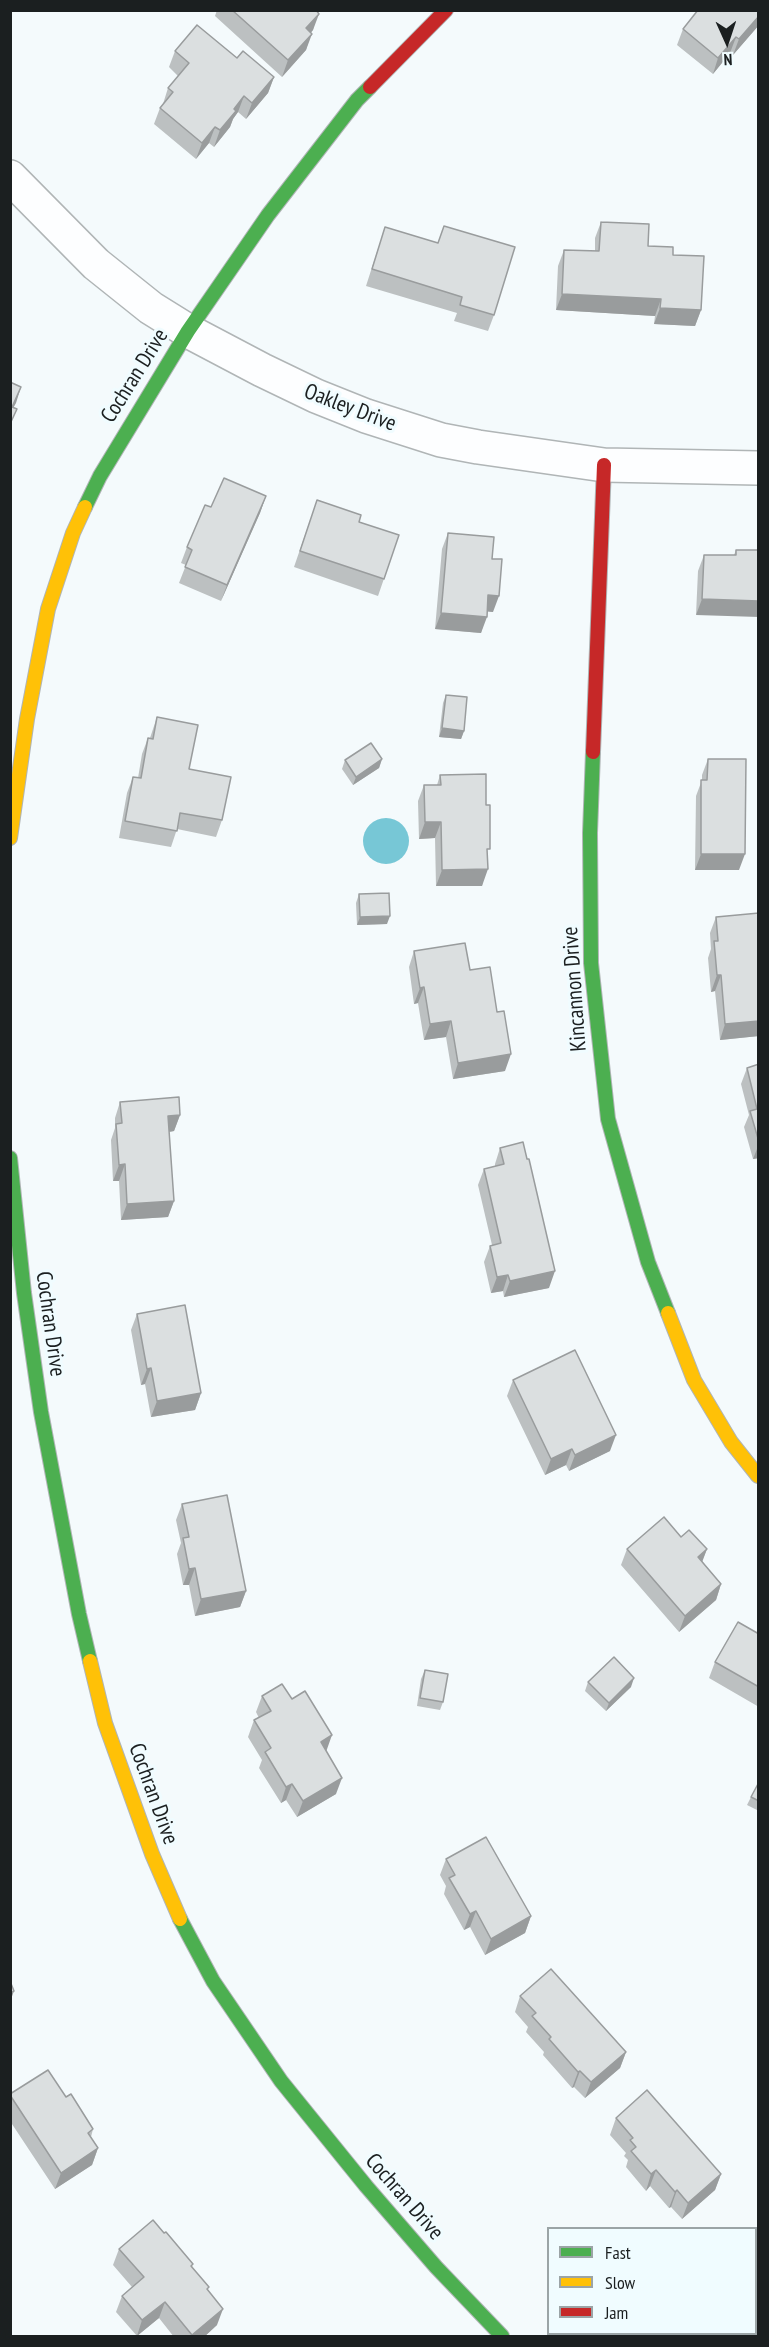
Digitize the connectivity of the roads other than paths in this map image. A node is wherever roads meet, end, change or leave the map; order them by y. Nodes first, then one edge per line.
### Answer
1 (446, 10) edge
2 (10, 177) edge
3 (188, 331) junction
4 (604, 465) junction
5 (759, 468) edge
6 (10, 838) edge
7 (10, 1158) edge
8 (759, 1476) edge
9 (502, 2337) edge

1 - 3 street, Cochran Drive
2 - 3 street, Oakley Drive
3 - 4 street, Oakley Drive
3 - 6 street, Cochran Drive
4 - 5 street, Oakley Drive
4 - 8 street, Kincannon Drive
7 - 9 street, Cochran Drive

